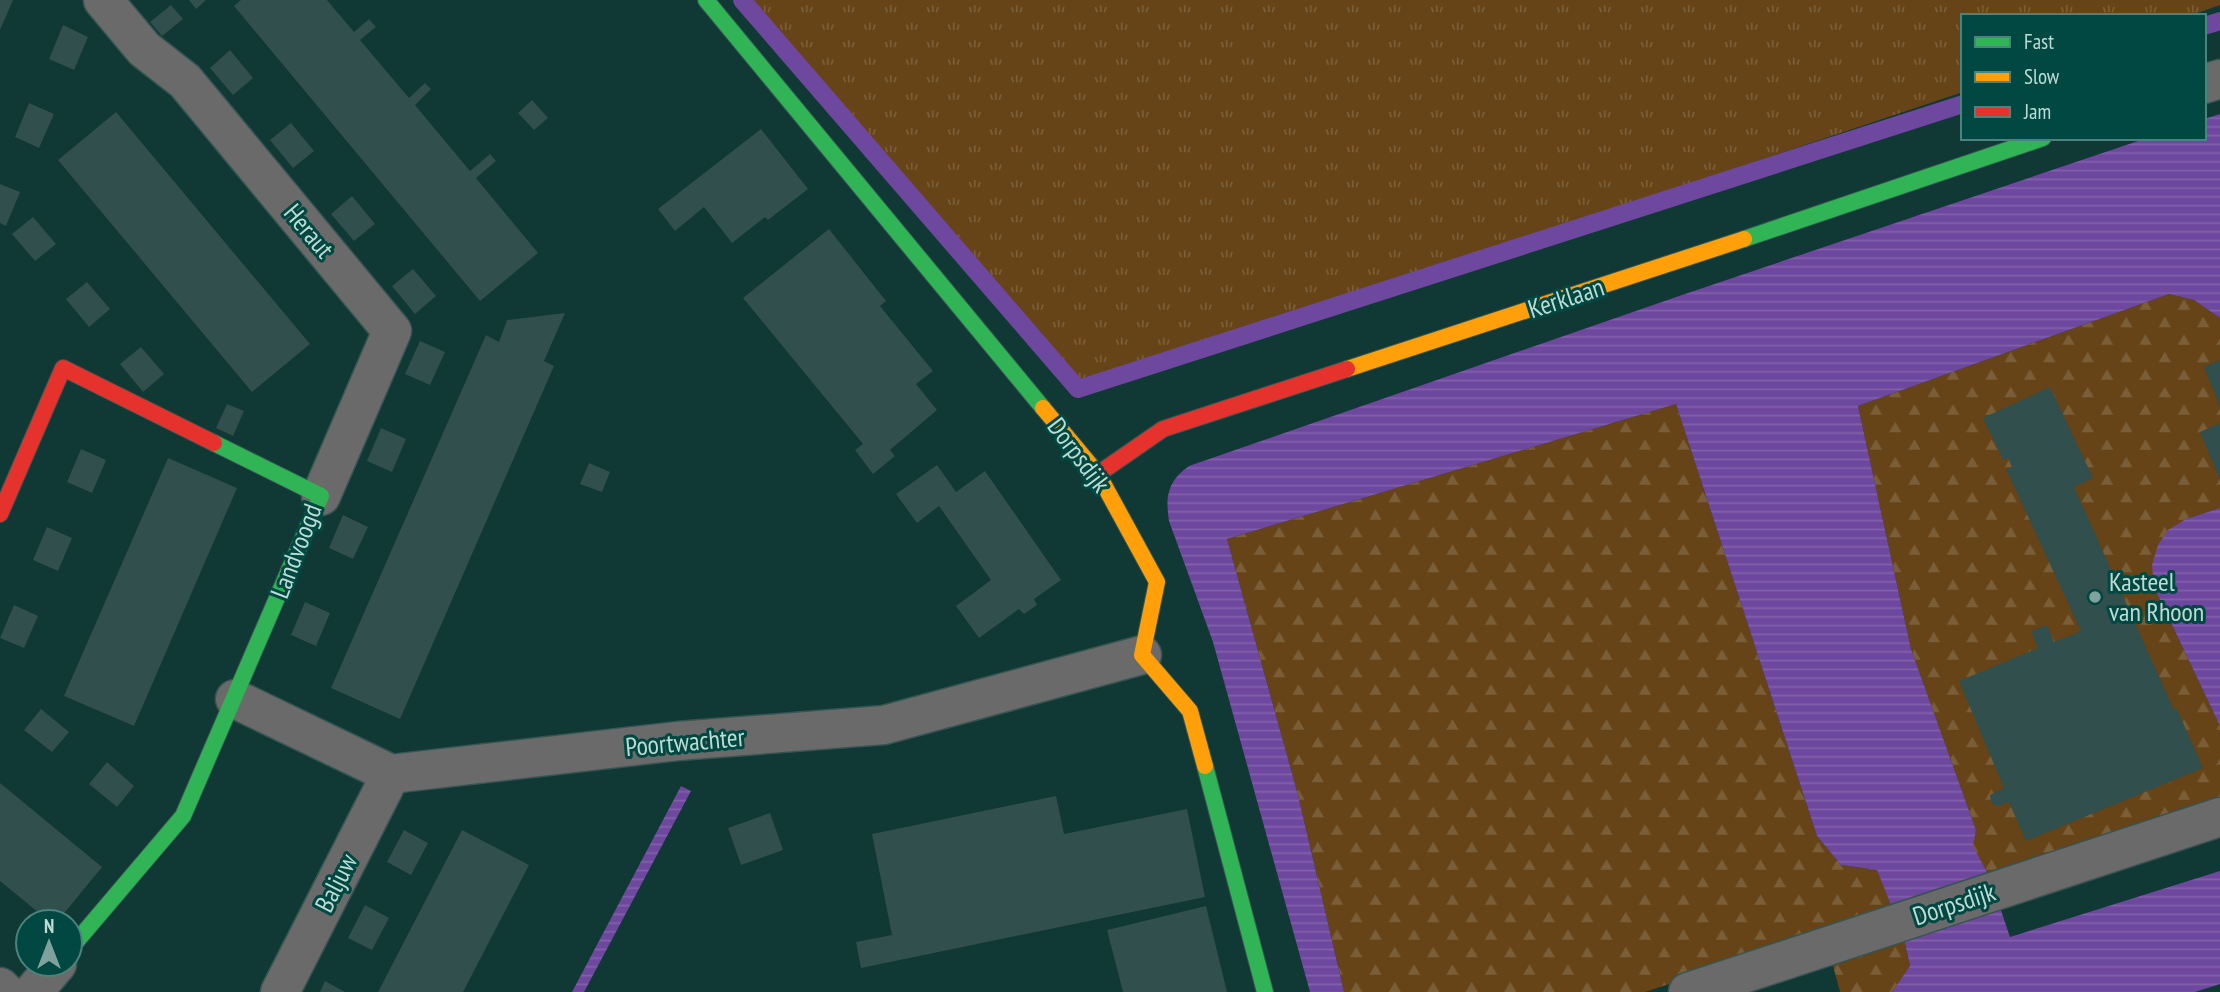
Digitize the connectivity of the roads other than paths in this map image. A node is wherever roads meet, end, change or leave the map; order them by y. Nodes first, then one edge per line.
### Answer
1 (103, 0) edge
2 (706, 0) edge
3 (2037, 140) edge
4 (1098, 474) junction
5 (320, 496) junction
6 (0, 514) edge
7 (1142, 655) junction
8 (235, 699) junction
9 (391, 774) junction
10 (2220, 817) edge
11 (84, 932) edge
12 (45, 978) edge
13 (0, 987) edge
14 (5, 992) edge
15 (33, 992) edge
16 (280, 992) edge
17 (1265, 992) edge
18 (1688, 992) edge

1 - 5 street, Heraut
2 - 4 street, Dorpsdijk
3 - 4 street, Kerklaan
4 - 7 street, Dorpsdijk
5 - 6 street, Landvoogd
5 - 8 street, Landvoogd
7 - 9 street, Poortwachter
7 - 17 street
8 - 9 street
8 - 11 street, Landvoogd
9 - 16 street, Baljuw
10 - 18 street, Dorpsdijk
12 - 15 street
13 - 14 street

